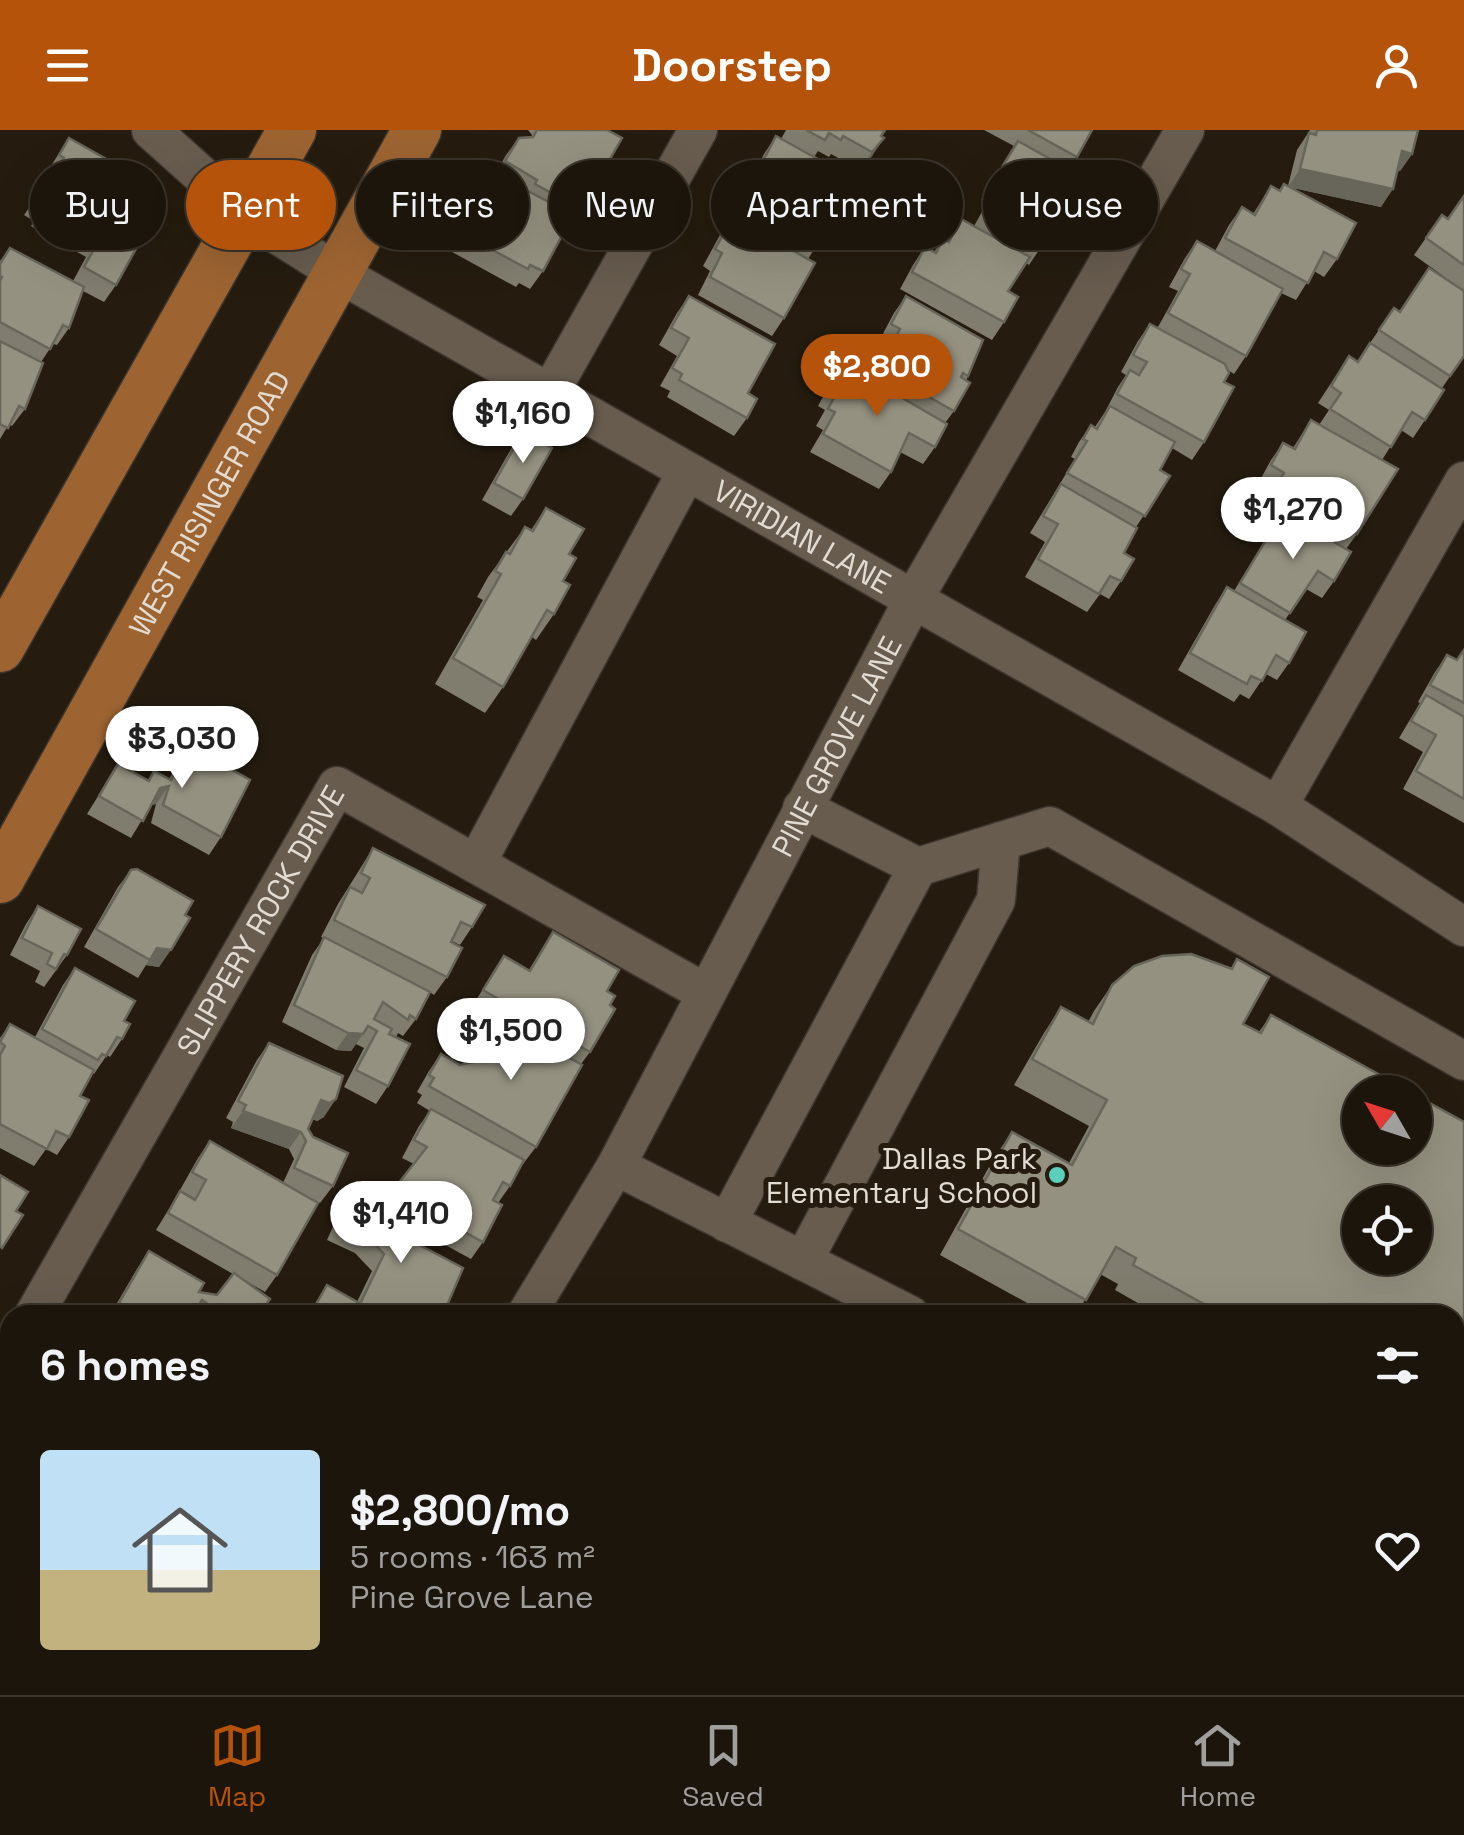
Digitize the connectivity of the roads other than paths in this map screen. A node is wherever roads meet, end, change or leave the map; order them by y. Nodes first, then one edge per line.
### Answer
1 (150, 130) edge
2 (292, 130) edge
3 (417, 130) edge
4 (698, 130) edge
5 (1185, 130) edge
6 (276, 160) edge
7 (186, 162) edge
8 (227, 250) edge
9 (301, 250) edge
10 (338, 273) junction
11 (548, 396) junction
12 (686, 474) junction
13 (1464, 481) edge
14 (913, 600) junction
15 (0, 648) edge
16 (1278, 806) junction
17 (802, 808) junction
18 (1000, 841) junction
19 (476, 864) junction
20 (918, 866) junction
21 (0, 879) edge
22 (1464, 927) edge
23 (704, 992) junction
24 (1464, 1061) edge
25 (616, 1166) junction
26 (727, 1223) junction
27 (803, 1261) junction
28 (40, 1305) edge
29 (532, 1305) edge
30 (890, 1305) edge

1 - 7 street, VIRIDIAN LANE
2 - 6 main road
3 - 10 main road, WEST RISINGER ROAD
4 - 11 street
5 - 14 street, PINE GROVE LANE
8 - 15 main road
9 - 10 street, VIRIDIAN LANE
10 - 11 street, VIRIDIAN LANE
10 - 21 main road, WEST RISINGER ROAD
11 - 12 street, VIRIDIAN LANE
12 - 14 street, VIRIDIAN LANE
12 - 19 street
13 - 16 street
14 - 16 street, VIRIDIAN LANE
14 - 17 street, PINE GROVE LANE
16 - 22 street, VIRIDIAN LANE
17 - 20 street
17 - 23 street, PINE GROVE LANE
18 - 20 street
18 - 24 street
18 - 27 street
19 - 23 street, SLIPPERY ROCK DRIVE
19 - 28 street, SLIPPERY ROCK DRIVE
20 - 26 street
23 - 25 street, PINE GROVE LANE
25 - 26 street
25 - 29 street, PINE GROVE LANE
26 - 27 street
27 - 30 street

